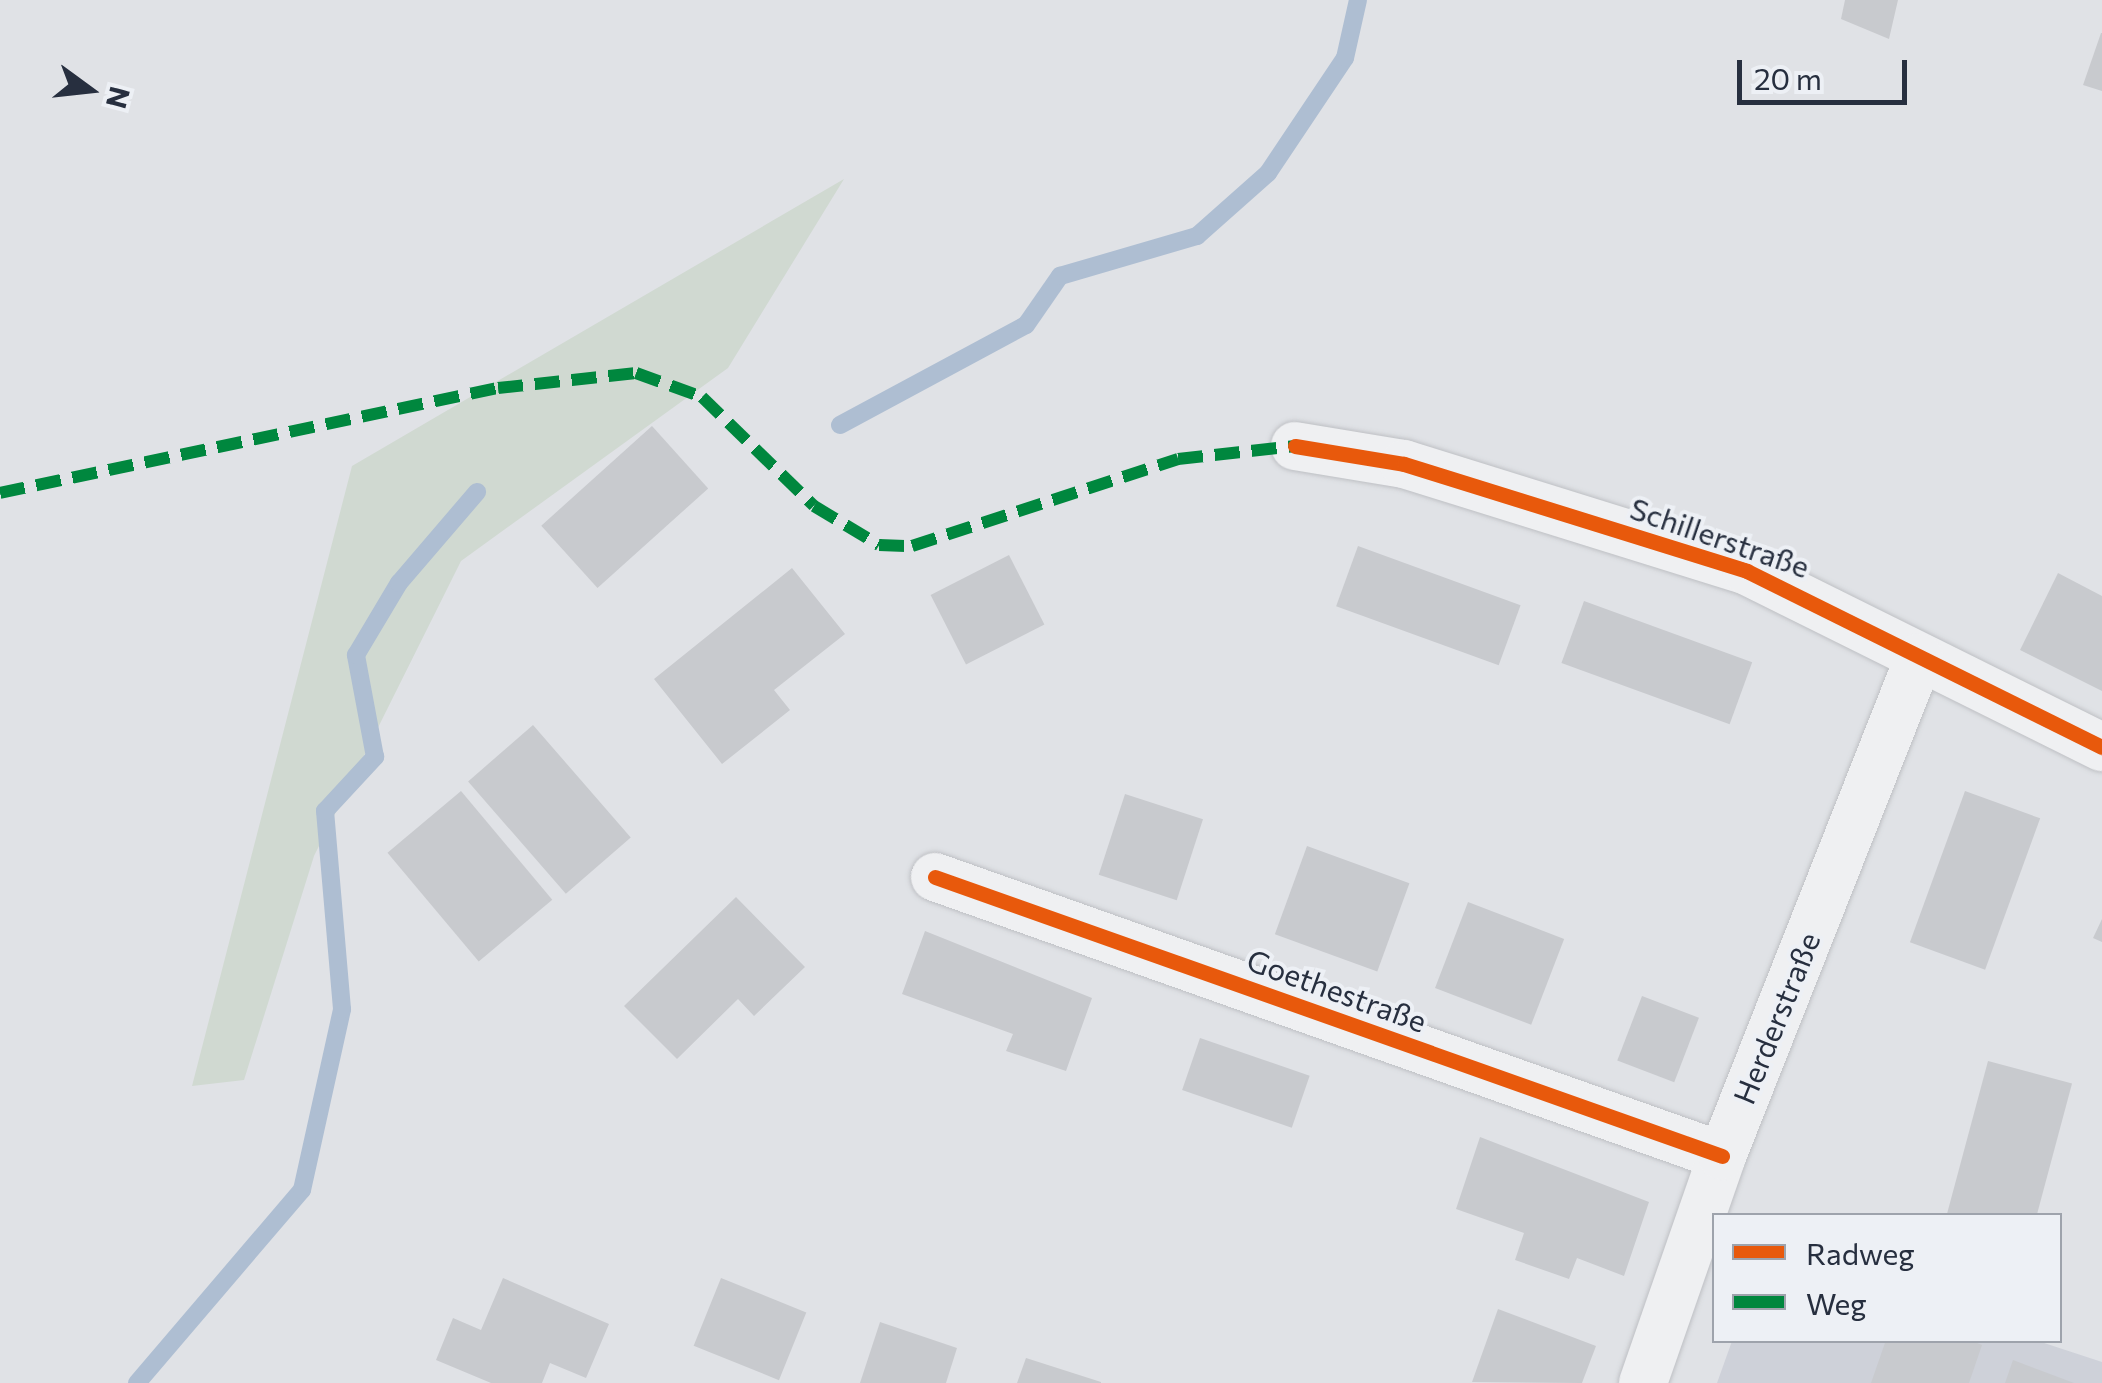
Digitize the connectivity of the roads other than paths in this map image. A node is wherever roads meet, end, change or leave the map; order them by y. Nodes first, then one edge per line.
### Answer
1 (1294, 446) dead end
2 (1919, 658) junction
3 (2102, 747) edge
4 (935, 877) dead end
5 (1722, 1156) junction
6 (1643, 1383) edge

1 - 2 street, Schillerstraße
2 - 3 street, Schillerstraße
2 - 5 street, Herderstraße
4 - 5 street, Goethestraße
5 - 6 street, Herderstraße

